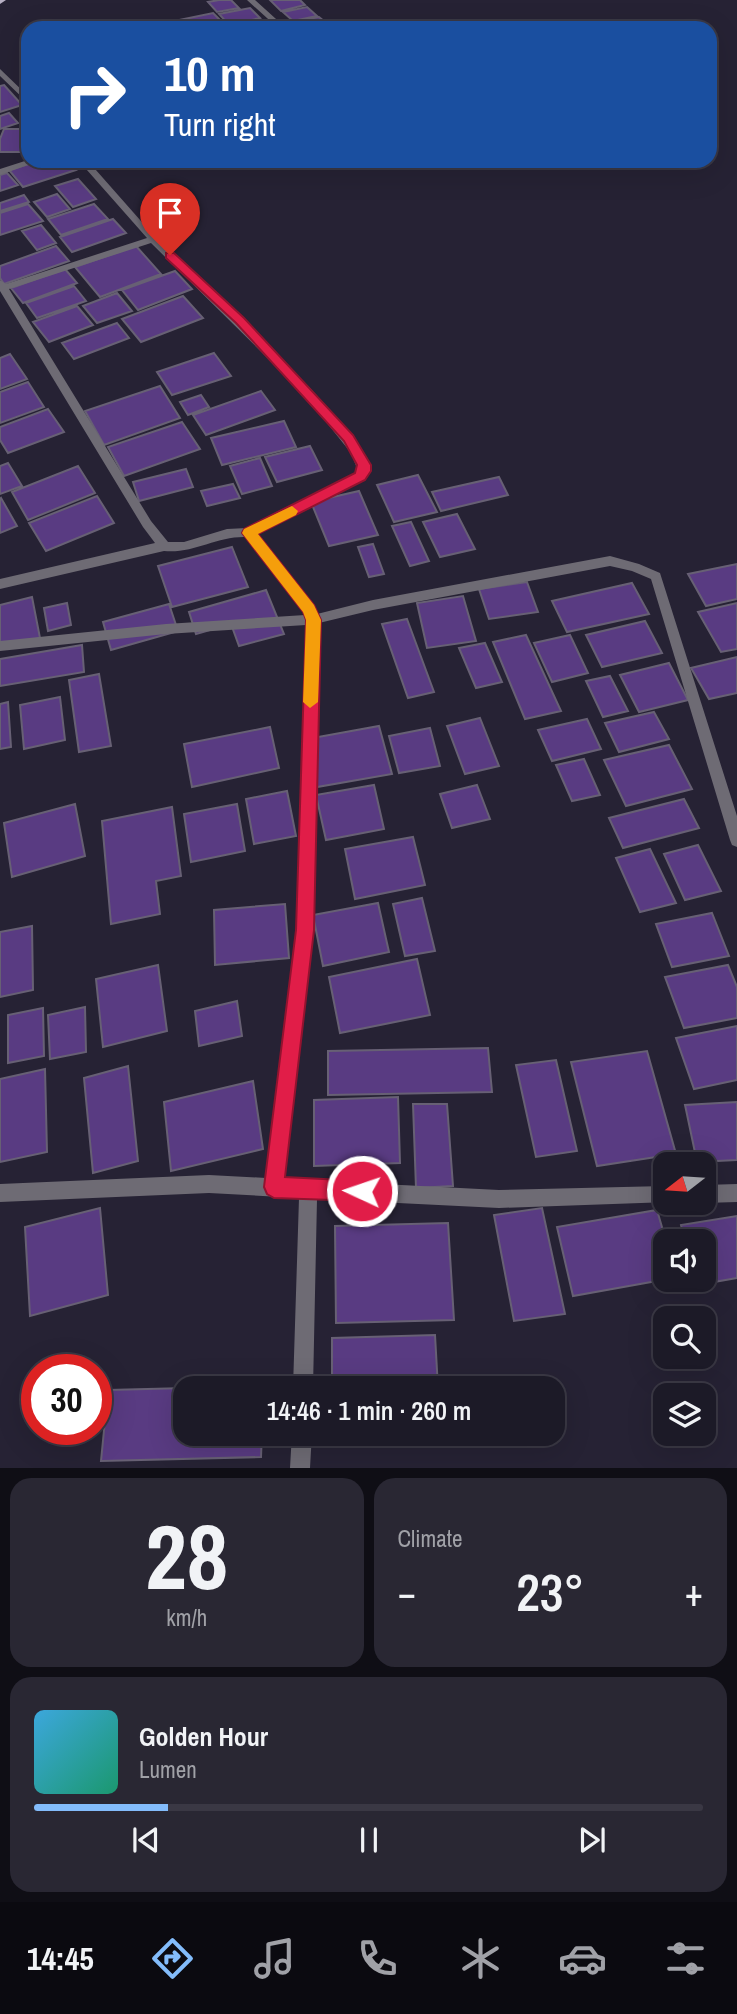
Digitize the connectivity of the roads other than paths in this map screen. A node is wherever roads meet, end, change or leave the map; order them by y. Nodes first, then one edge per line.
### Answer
1 (251, 0) edge
2 (274, 21) edge
3 (0, 71) edge
4 (21, 94) edge
5 (21, 165) edge
6 (89, 168) edge
7 (0, 172) edge
8 (153, 239) junction
9 (2, 289) edge
10 (249, 533) junction
11 (164, 546) junction
12 (0, 584) edge
13 (313, 620) junction
14 (0, 646) edge
15 (737, 840) edge
16 (274, 1187) junction
17 (308, 1188) junction
18 (0, 1193) edge
19 (737, 1193) edge
20 (716, 1194) edge
21 (653, 1195) edge
22 (303, 1376) edge
23 (301, 1446) edge
24 (300, 1468) edge

1 - 2 street
3 - 4 street
5 - 7 street
6 - 8 street
8 - 9 street
8 - 10 street
9 - 11 street
10 - 11 street
10 - 13 street
11 - 12 street
13 - 14 street
13 - 15 street
13 - 16 street
16 - 17 street
16 - 18 street
17 - 21 street
17 - 22 street
19 - 20 street
23 - 24 street

